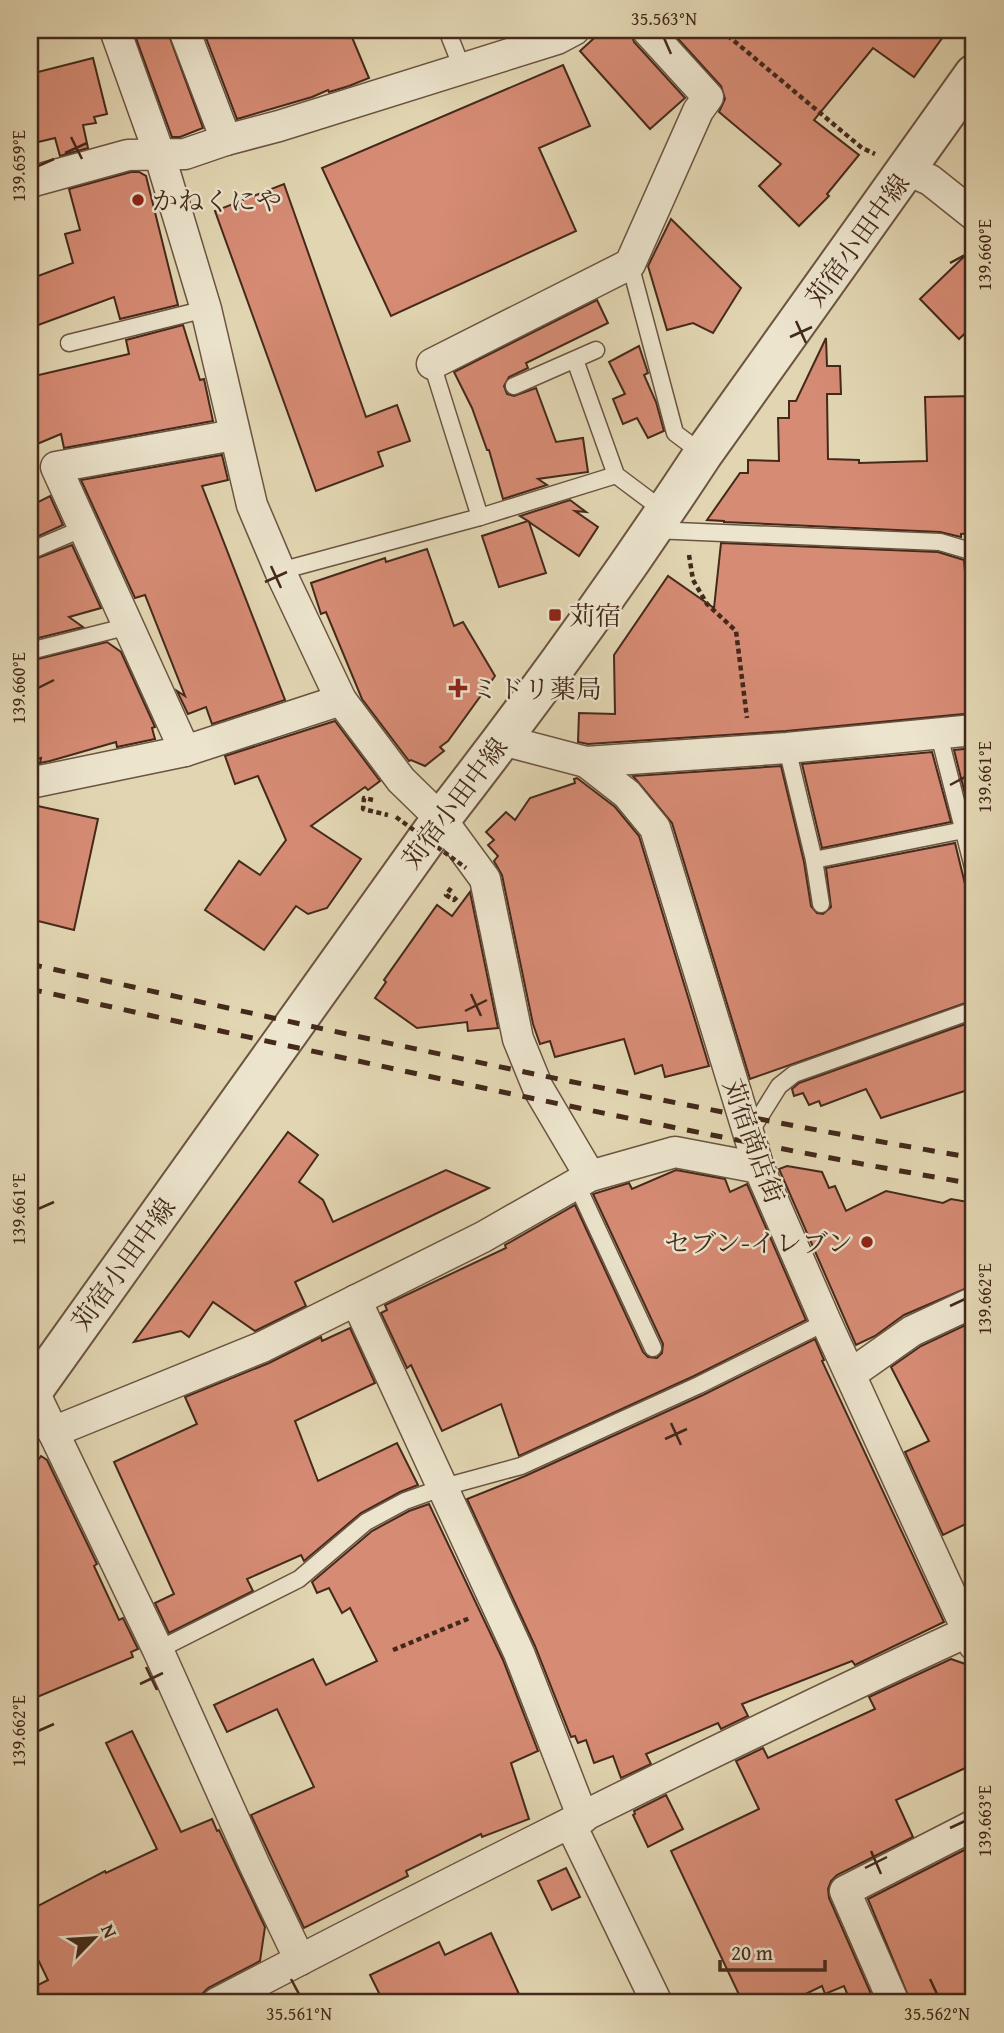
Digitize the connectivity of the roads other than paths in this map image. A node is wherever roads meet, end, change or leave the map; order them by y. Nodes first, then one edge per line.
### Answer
1 (115, 30) edge
2 (184, 30) edge
3 (447, 30) edge
4 (574, 30) edge
5 (647, 30) edge
6 (463, 68) junction
7 (974, 74) edge
8 (226, 140) junction
9 (159, 153) junction
10 (907, 170) junction
11 (30, 181) edge
12 (974, 215) edge
13 (630, 264) junction
14 (206, 309) junction
15 (69, 342) dead end
16 (596, 351) dead end
17 (575, 360) junction
18 (432, 364) joint
19 (514, 386) dead end
20 (234, 435) junction
21 (703, 454) junction
22 (616, 475) junction
23 (480, 517) junction
24 (667, 524) junction
25 (84, 528) junction
26 (30, 551) edge
27 (974, 552) edge
28 (280, 571) junction
29 (129, 626) junction
30 (30, 651) edge
31 (341, 700) junction
32 (974, 730) edge
33 (939, 735) junction
34 (502, 740) junction
35 (787, 748) junction
36 (186, 751) junction
37 (586, 762) junction
38 (30, 783) edge
39 (441, 819) junction
40 (969, 829) edge
41 (814, 859) junction
42 (974, 871) edge
43 (821, 904) dead end
44 (974, 1010) edge
45 (748, 1136) junction
46 (759, 1168) junction
47 (583, 1179) junction
48 (356, 1300) junction
49 (974, 1302) edge
50 (826, 1322) junction
51 (653, 1348) dead end
52 (850, 1374) junction
53 (32, 1392) edge
54 (53, 1432) junction
55 (444, 1487) junction
56 (971, 1639) edge
57 (158, 1650) junction
58 (577, 1820) junction
59 (974, 1825) edge
60 (300, 1960) junction
61 (217, 2003) edge
62 (657, 2003) edge
63 (894, 2003) edge

1 - 9 street
2 - 8 street
3 - 6 lane
4 - 6 street
5 - 13 street
6 - 8 street
7 - 10 street, 苅宿小田中線
8 - 9 street
9 - 11 street
9 - 14 street
10 - 12 street
10 - 21 street, 苅宿小田中線
13 - 18 street
13 - 21 lane
14 - 15 lane
14 - 20 street
16 - 17 lane
17 - 19 lane
17 - 22 lane
18 - 23 lane
20 - 25 street
20 - 28 street
21 - 24 street, 苅宿小田中線
22 - 23 lane
22 - 24 lane
23 - 28 lane
24 - 27 lane
24 - 34 street, 苅宿小田中線
25 - 26 lane
25 - 29 street
28 - 31 street
29 - 30 lane
29 - 36 street
31 - 36 street
31 - 39 street
32 - 33 street
33 - 35 street
33 - 40 lane
34 - 37 street
34 - 39 street, 苅宿小田中線
35 - 37 street
35 - 41 lane
36 - 38 street
37 - 45 street, 苅宿商店街
39 - 47 street
39 - 53 street, 苅宿小田中線
40 - 41 lane
40 - 42 lane
41 - 43 lane
44 - 45 lane
45 - 46 street, 苅宿商店街
46 - 47 street
46 - 50 street, 苅宿商店街
47 - 48 street
47 - 51 lane
48 - 54 street
48 - 55 street
49 - 52 street
50 - 52 street, 苅宿商店街
50 - 55 lane
52 - 56 street, 苅宿商店街
53 - 54 street
54 - 57 street
55 - 57 lane
55 - 58 street
56 - 58 street
57 - 60 street
58 - 60 street
58 - 62 street
59 - 63 street
60 - 61 street

